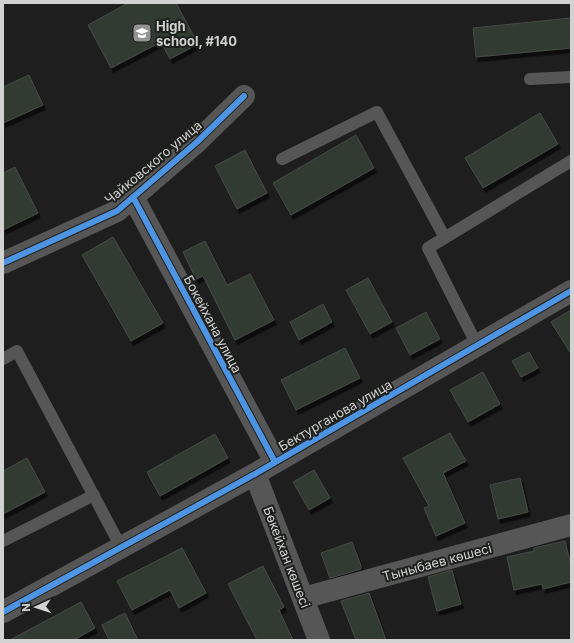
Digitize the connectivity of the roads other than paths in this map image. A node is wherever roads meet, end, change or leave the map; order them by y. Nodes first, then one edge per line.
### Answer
1 (571, 77) edge
2 (530, 79) dead end
3 (244, 96) dead end
4 (282, 159) dead end
5 (571, 161) edge
6 (133, 197) junction
7 (445, 238) junction
8 (3, 263) edge
9 (571, 291) edge
10 (477, 345) junction
11 (3, 359) edge
12 (275, 462) junction
13 (255, 474) junction
14 (94, 495) junction
15 (571, 525) edge
16 (3, 541) edge
17 (121, 547) junction
18 (303, 598) junction
19 (3, 612) edge
20 (319, 640) edge

1 - 2 lane
3 - 6 street, Чайковского улица
4 - 7 lane
5 - 7 lane
6 - 8 street, Чайковского улица
6 - 12 street, Бокейхана улица
7 - 10 lane
9 - 10 street, Бектурганова улица
10 - 12 street, Бектурганова улица
11 - 14 lane
12 - 13 street, Бектурганова улица
13 - 17 street, Бектурганова улица
13 - 18 street, Бөкейхан көшесі
14 - 16 lane
14 - 17 lane
15 - 18 street, Тыныбаев көшесі
17 - 19 street, Бектурганова улица
18 - 20 street, Бөкейхан көшесі

